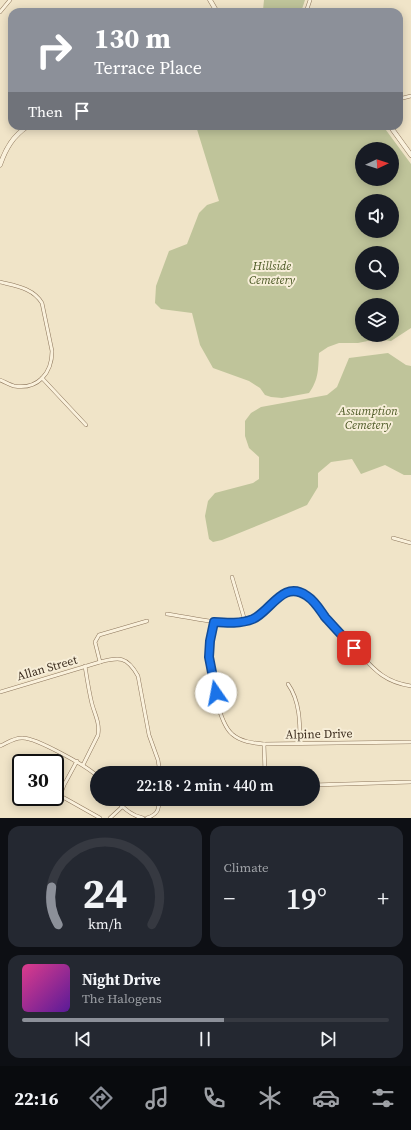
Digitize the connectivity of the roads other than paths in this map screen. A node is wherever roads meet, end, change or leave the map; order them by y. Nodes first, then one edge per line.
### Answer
1 (10, 0) edge
2 (0, 12) edge
3 (23, 130) edge
4 (393, 130) edge
5 (411, 155) edge
6 (0, 165) edge
7 (0, 282) edge
8 (42, 378) junction
9 (0, 380) edge
10 (86, 425) dead end
11 (393, 538) dead end
12 (411, 543) edge
13 (232, 577) dead end
14 (167, 614) dead end
15 (147, 621) dead end
16 (214, 622) junction
17 (245, 622) junction
18 (100, 662) junction
19 (85, 666) junction
20 (288, 684) dead end
21 (411, 686) edge
22 (0, 692) edge
23 (411, 742) edge
24 (300, 743) junction
25 (264, 744) junction
26 (0, 746) edge
27 (76, 761) junction
28 (83, 765) junction
29 (159, 766) edge
30 (265, 766) edge
31 (90, 770) edge
32 (411, 782) edge
33 (64, 785) edge
34 (320, 785) edge
35 (64, 798) edge
36 (159, 806) edge
37 (122, 807) joint
38 (138, 817) edge
39 (100, 818) edge
40 (110, 818) edge
41 (142, 818) edge
42 (147, 818) edge

1 - 2 street
3 - 6 street
4 - 5 street
7 - 8 street
8 - 9 street
8 - 10 street
11 - 12 street
13 - 17 street
14 - 16 street
15 - 18 street
16 - 17 street
16 - 25 street, Alpine Drive
17 - 21 street
18 - 19 street, Allan Street
18 - 29 street, Allan Street
19 - 22 street, Allan Street
19 - 28 street
20 - 24 street
23 - 24 street, Alpine Drive
24 - 25 street, Alpine Drive
25 - 30 street
26 - 27 street
27 - 28 street
27 - 33 street
28 - 31 street
32 - 34 street
35 - 39 street
36 - 42 street
37 - 38 street
37 - 40 street
38 - 41 street

